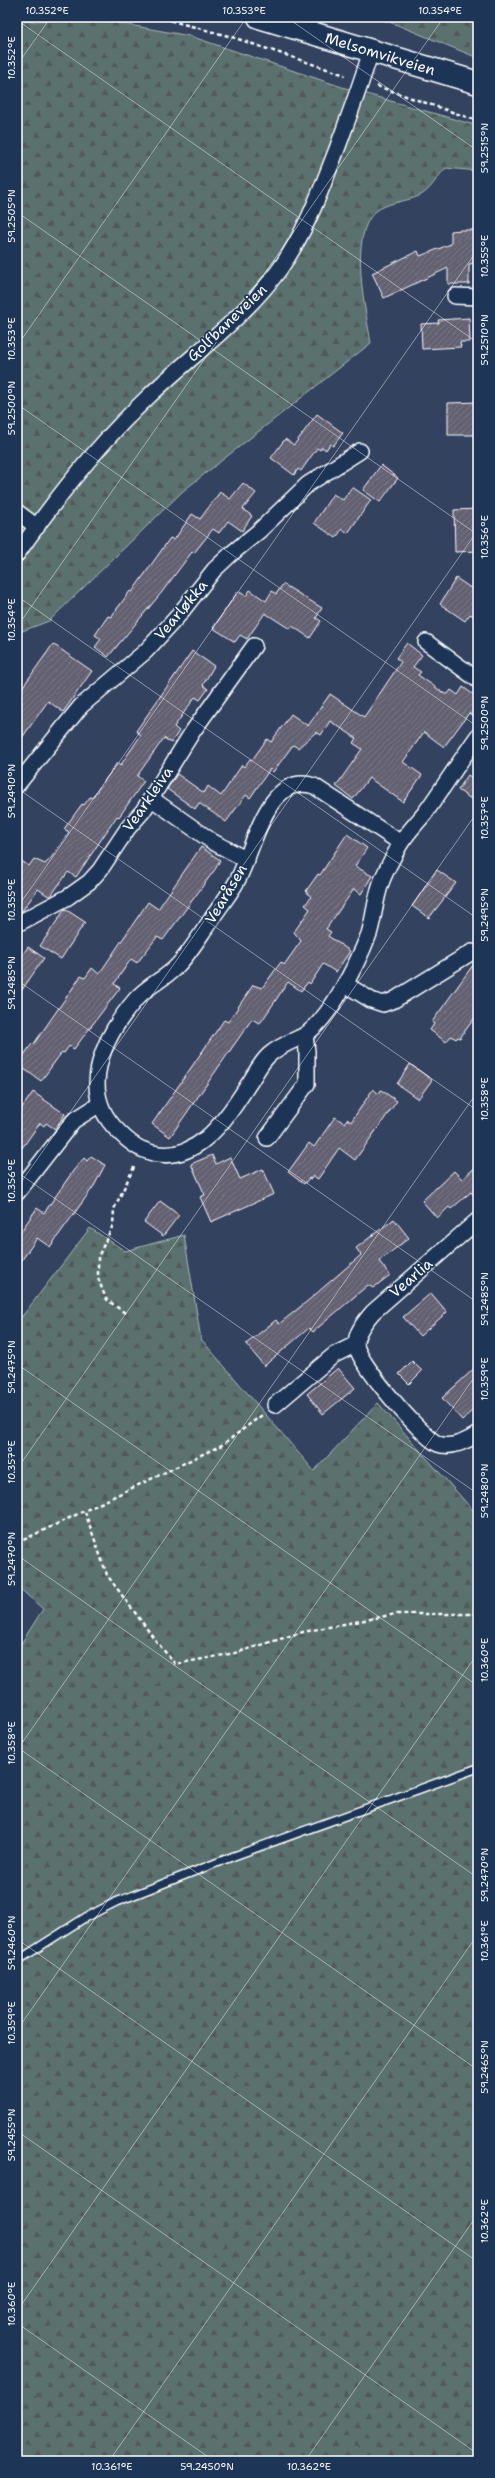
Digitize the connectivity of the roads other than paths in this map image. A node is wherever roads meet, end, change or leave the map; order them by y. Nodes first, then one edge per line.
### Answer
1 (259, 17) edge
2 (371, 51) junction
3 (478, 83) edge
4 (455, 296) dead end
5 (478, 297) edge
6 (360, 451) dead end
7 (17, 512) edge
8 (37, 526) junction
9 (17, 554) edge
10 (426, 642) dead end
11 (254, 646) dead end
12 (478, 680) edge
13 (478, 736) edge
14 (17, 785) edge
15 (152, 799) junction
16 (401, 844) junction
17 (246, 860) junction
18 (17, 924) edge
19 (472, 952) dead end
20 (346, 984) junction
21 (305, 1035) junction
22 (100, 1104) junction
23 (267, 1138) dead end
24 (17, 1193) edge
25 (478, 1220) edge
26 (356, 1344) junction
27 (275, 1405) road end
28 (478, 1434) edge
29 (478, 1768) edge
30 (17, 1960) edge

1 - 2 main road, Melsomvikveien
2 - 3 main road, Melsomvikveien
2 - 8 street, Golfbaneveien
4 - 5 street
6 - 14 street, Vearløkka
7 - 8 street
8 - 9 street, Golfbaneveien
10 - 12 street
11 - 15 street, Vearkleiva
13 - 16 street, Vearåsen
15 - 17 street
15 - 18 street, Vearkleiva
16 - 17 street, Vearåsen
16 - 20 street, Vearåsen
17 - 22 street, Vearåsen
19 - 20 street
20 - 21 street, Vearåsen
21 - 22 street, Vearåsen
21 - 23 street
22 - 24 street
25 - 26 street, Vearlia
26 - 27 street
26 - 28 street
29 - 30 lane

